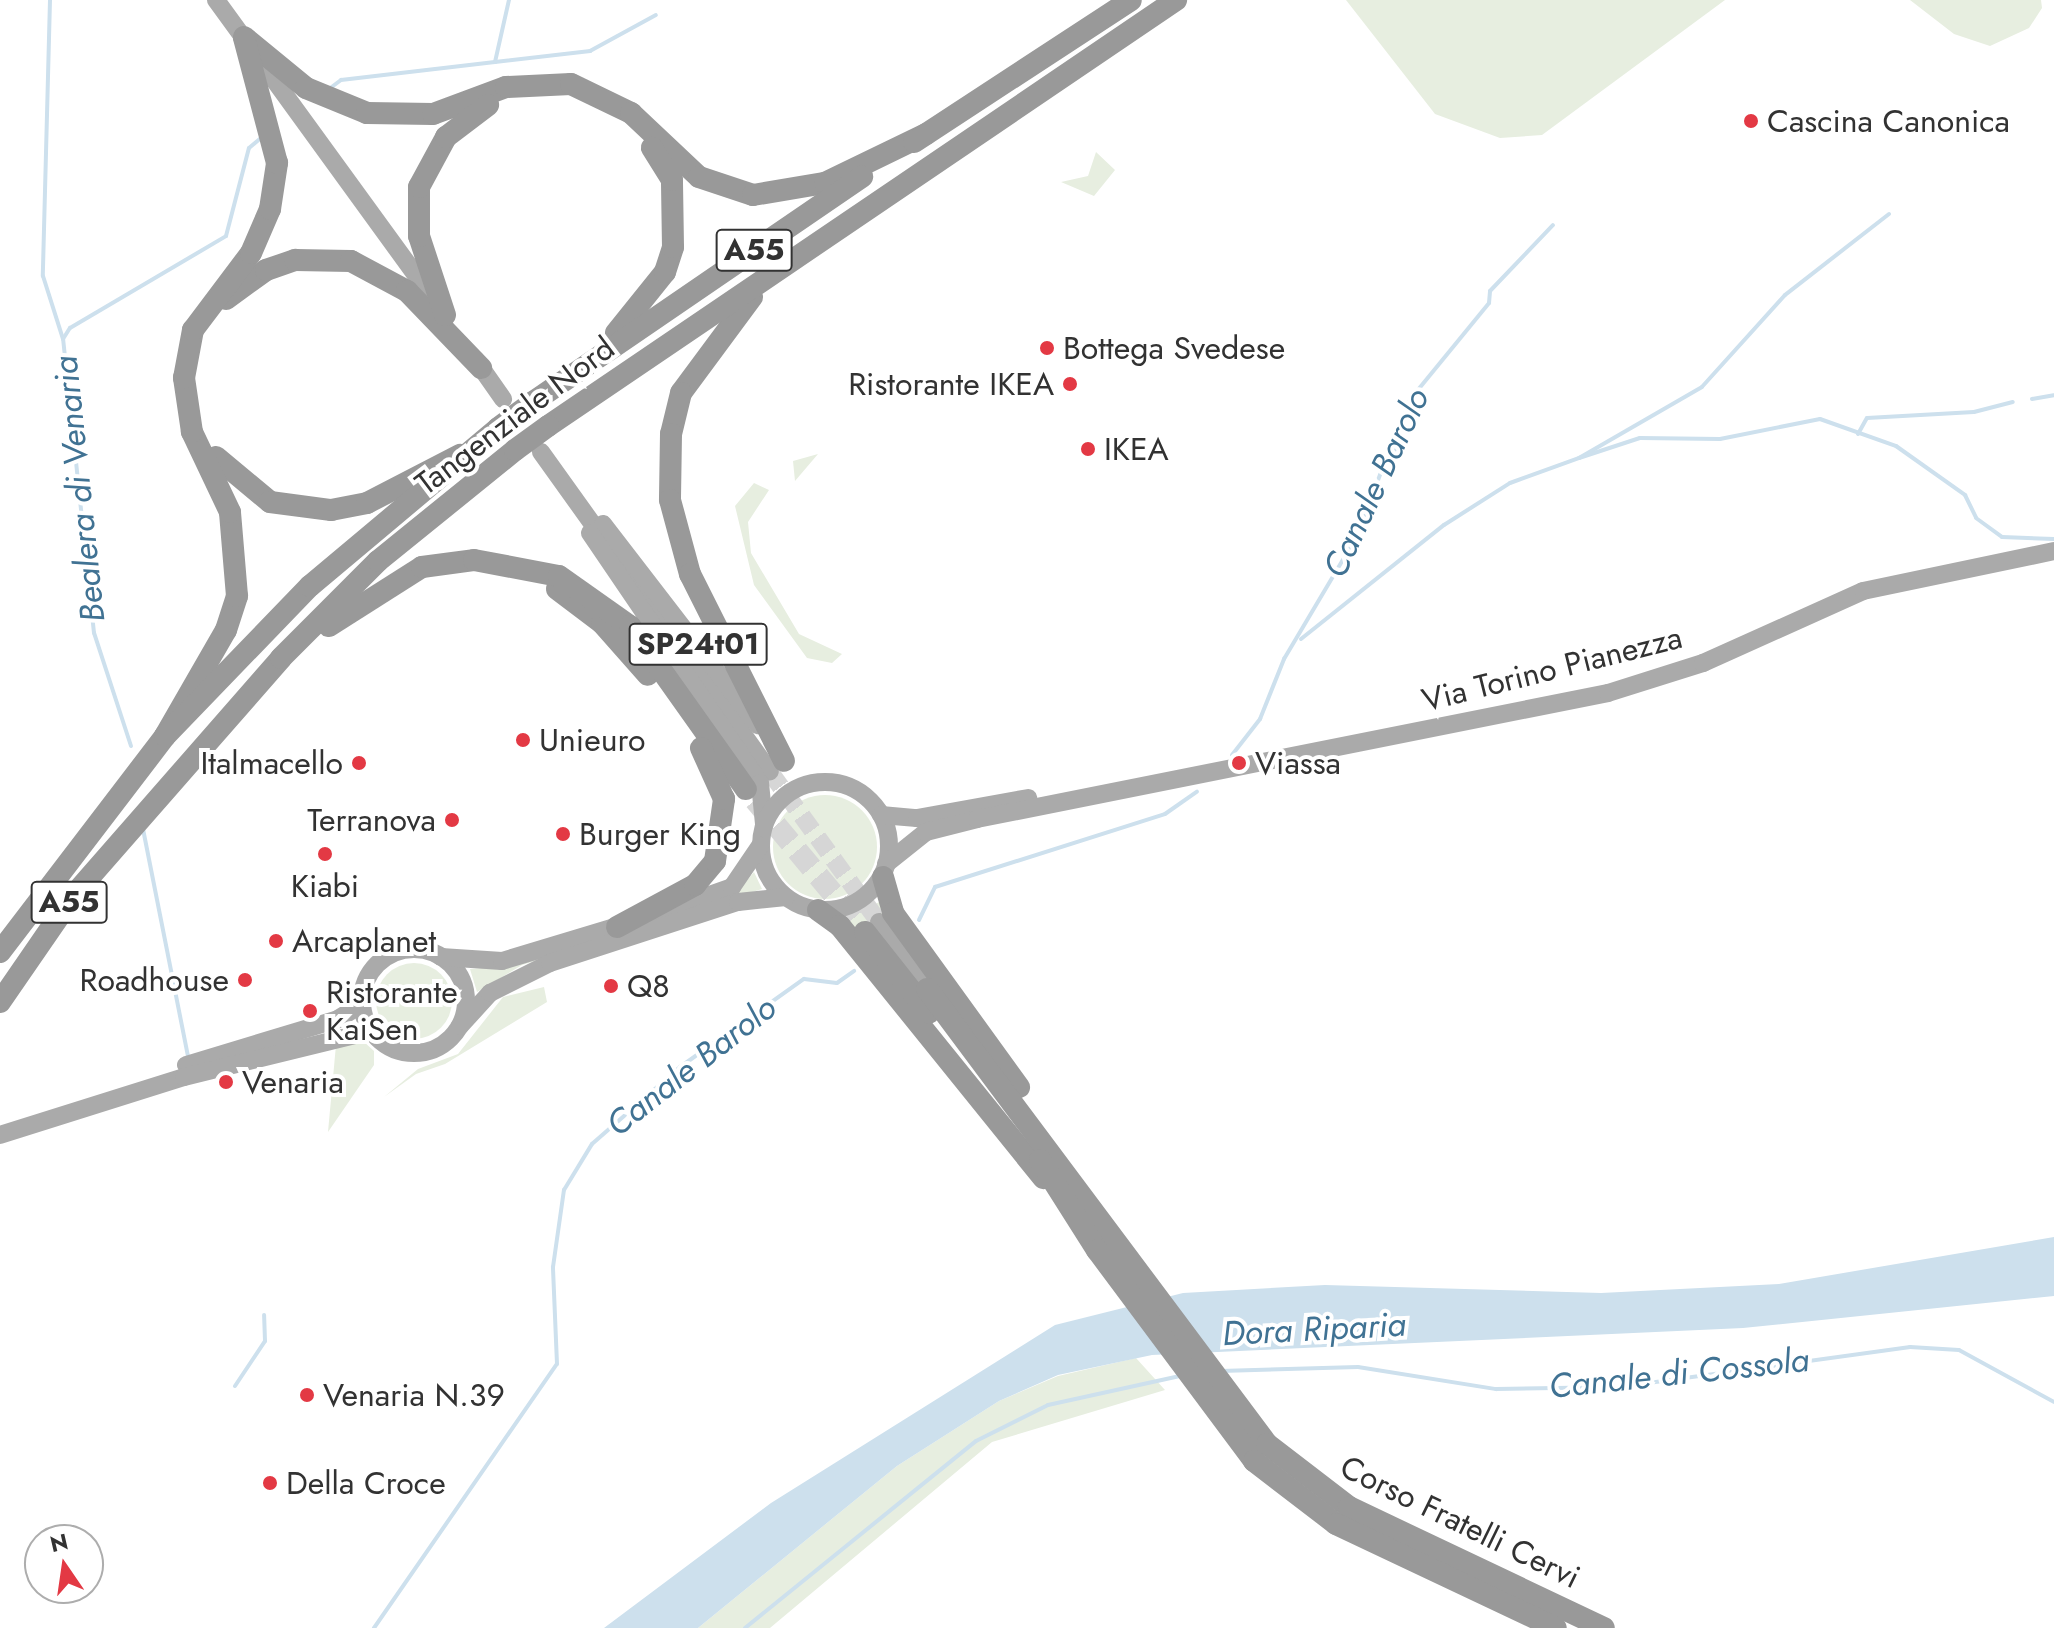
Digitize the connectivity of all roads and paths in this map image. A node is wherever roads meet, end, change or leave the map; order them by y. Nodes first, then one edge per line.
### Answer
1 (216, 0) edge
2 (1131, 0) edge
3 (1176, 0) edge
4 (244, 37) junction
5 (926, 134) junction
6 (770, 277) junction
7 (445, 315) junction
8 (583, 367) junction
9 (481, 368) junction
10 (503, 399) dead end
11 (541, 452) dead end
12 (460, 455) junction
13 (574, 498) junction
14 (2054, 551) edge
15 (522, 568) junction
16 (281, 658) junction
17 (165, 736) junction
18 (777, 766) junction
19 (824, 783) junction
20 (1146, 788) junction
21 (746, 789) tunnel mouth
22 (881, 815) junction
23 (764, 824) junction
24 (761, 845) junction
25 (885, 870) junction
26 (786, 897) junction
27 (818, 910) junction
28 (617, 927) junction
29 (872, 927) joint
30 (0, 952) edge
31 (441, 957) junction
32 (927, 989) junction
33 (0, 1002) edge
34 (362, 1004) junction
35 (460, 1026) junction
36 (371, 1031) junction
37 (960, 1048) junction
38 (0, 1124) edge
39 (0, 1135) edge
40 (1079, 1204) junction
41 (1222, 1406) junction
42 (1556, 1628) edge
43 (1604, 1628) edge

1 - 4 main road
2 - 5 highway, Tangenziale Nord / A55
3 - 6 highway, Tangenziale Nord / A55
4 - 5 highway
4 - 7 main road
4 - 17 highway
5 - 8 highway, Tangenziale Nord / A55
6 - 16 highway, Tangenziale Nord / A55, bridge
6 - 18 highway
7 - 8 highway
7 - 9 main road
8 - 12 highway, Tangenziale Nord / A55, bridge
9 - 10 main road
9 - 12 highway
11 - 13 main road, SP24t01
12 - 17 highway, Tangenziale Nord / A55
13 - 18 main road, SP24t01
13 - 23 main road, SP24t01
14 - 20 main road, Via Torino Pianezza
15 - 16 highway
15 - 21 highway
15 - 28 highway
16 - 33 highway, Tangenziale Nord / A55
17 - 30 highway, Tangenziale Nord / A55
18 - 19 main road, SP24t01
19 - 22 main road
19 - 23 main road
20 - 22 main road, Via Torino Pianezza
20 - 25 main road, Via Torino Pianezza
22 - 25 main road
23 - 24 main road
24 - 26 main road
24 - 28 main road
25 - 27 main road
25 - 40 highway
26 - 27 main road
26 - 35 main road
27 - 40 highway
28 - 31 main road
29 - 32 main road
29 - 37 highway
31 - 34 main road
31 - 35 main road
32 - 37 highway
32 - 40 highway
34 - 36 main road
34 - 38 main road
35 - 36 main road
36 - 39 main road
37 - 40 highway
40 - 41 highway, Corso Fratelli Cervi
41 - 42 highway, Corso Fratelli Cervi
41 - 43 highway, Corso Fratelli Cervi

